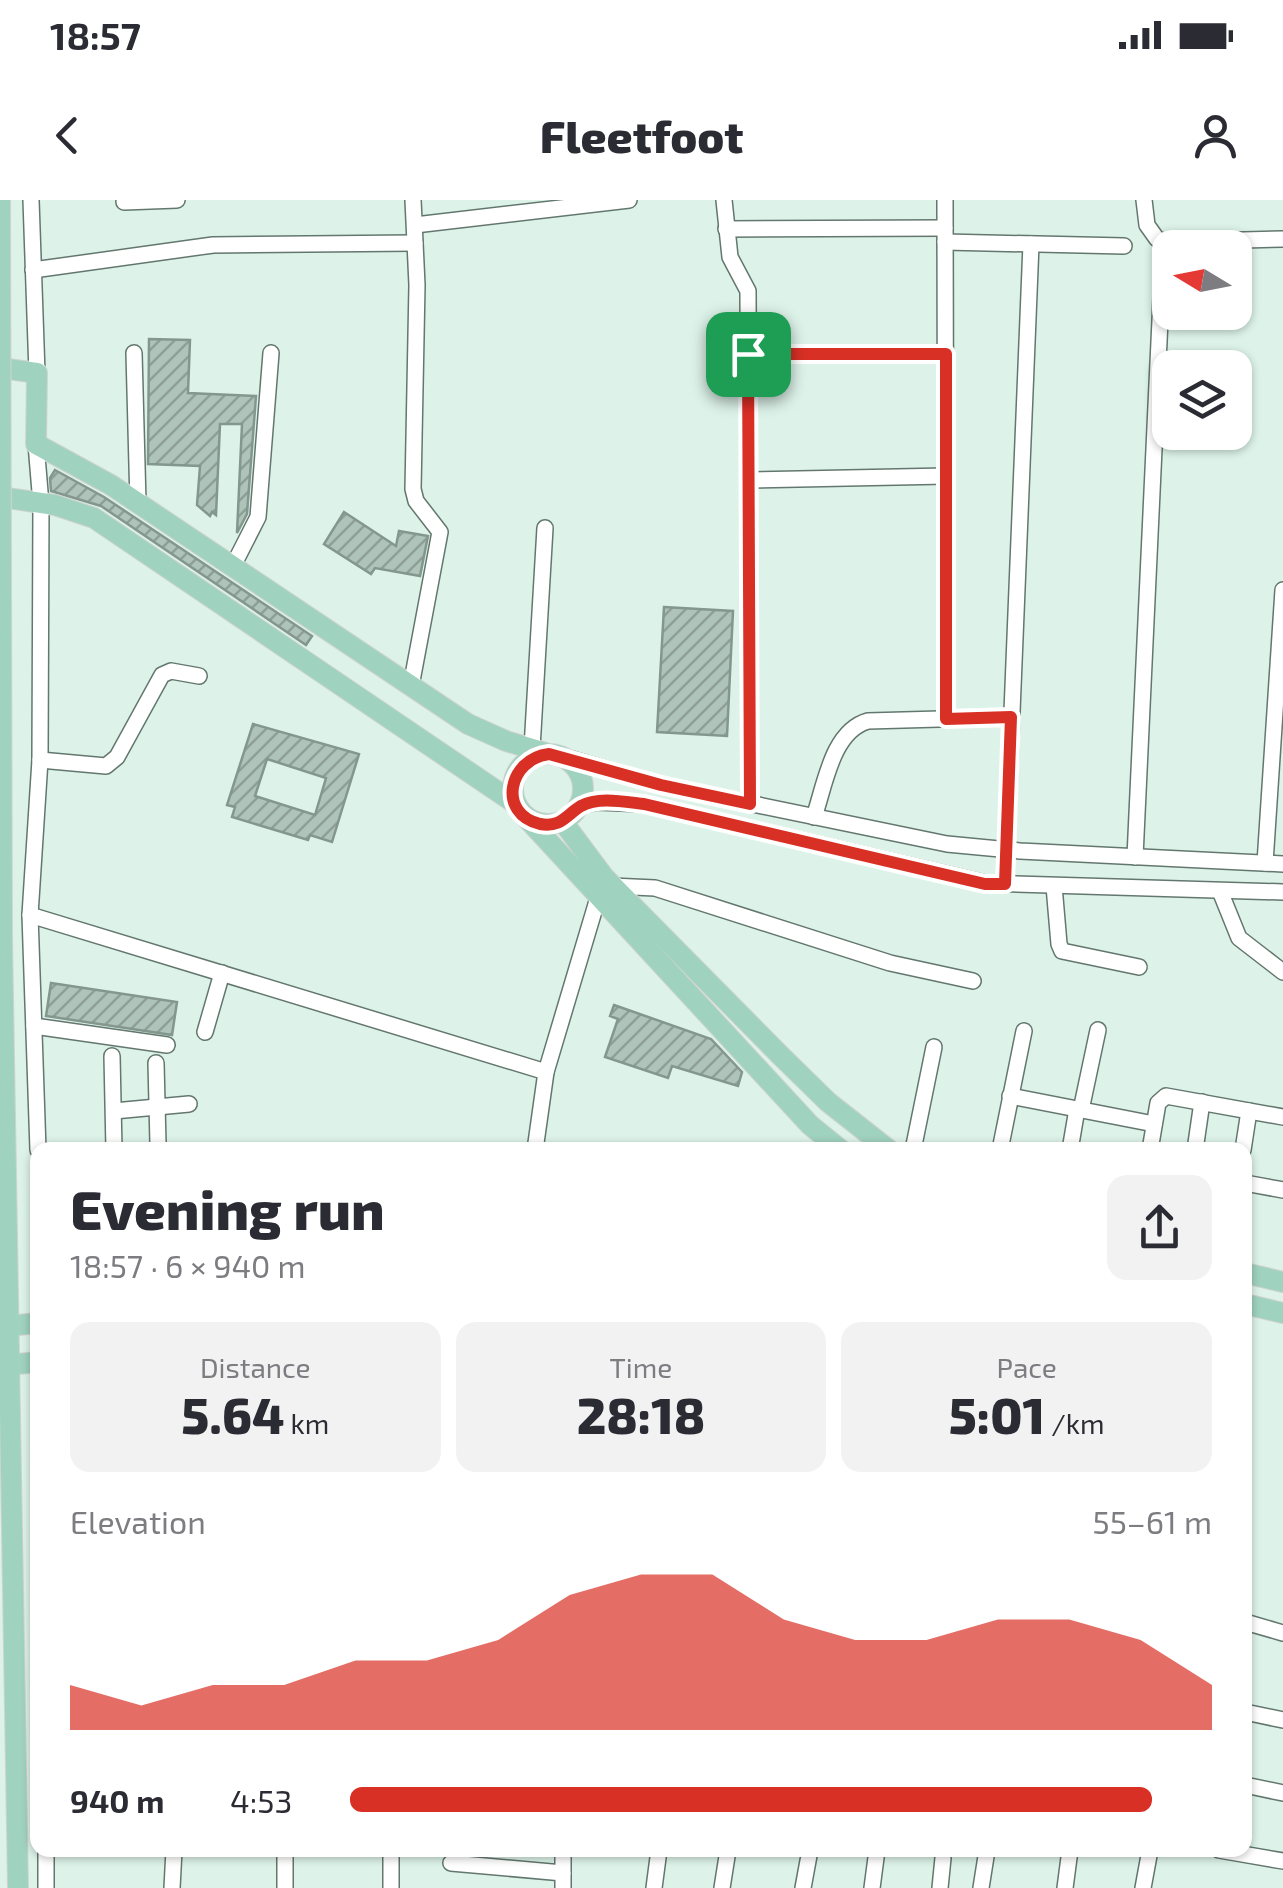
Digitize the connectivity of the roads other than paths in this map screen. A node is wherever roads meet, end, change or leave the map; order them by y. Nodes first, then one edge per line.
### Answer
1 (0, 200) edge
2 (31, 200) edge
3 (177, 200) edge
4 (413, 200) edge
5 (629, 200) edge
6 (724, 200) edge
7 (945, 200) edge
8 (1144, 200) edge
9 (124, 202) dead end
10 (415, 226) junction
11 (726, 229) junction
12 (945, 235) junction
13 (1283, 239) edge
14 (416, 243) junction
15 (1031, 244) junction
16 (1124, 246) dead end
17 (33, 270) junction
18 (1160, 330) edge
19 (134, 353) dead end
20 (271, 353) dead end
21 (748, 354) junction
22 (946, 354) junction
23 (0, 368) edge
24 (37, 373) junction
25 (36, 444) junction
26 (946, 476) junction
27 (749, 480) junction
28 (0, 498) edge
29 (138, 503) junction
30 (41, 504) junction
31 (545, 528) dead end
32 (233, 566) junction
33 (1283, 590) edge
34 (199, 676) dead end
35 (410, 686) junction
36 (1011, 717) junction
37 (946, 719) junction
38 (547, 753) junction
39 (40, 760) junction
40 (750, 804) junction
41 (580, 806) junction
42 (519, 808) junction
43 (814, 817) junction
44 (563, 822) junction
45 (1004, 850) junction
46 (1135, 857) junction
47 (1264, 864) junction
48 (1283, 864) edge
49 (1005, 884) junction
50 (1054, 886) junction
51 (605, 887) junction
52 (1220, 890) junction
53 (1283, 892) edge
54 (30, 915) junction
55 (2, 938) edge
56 (1139, 968) dead end
57 (1283, 972) edge
58 (222, 973) junction
59 (973, 981) dead end
60 (34, 1026) junction
61 (1098, 1030) dead end
62 (1024, 1031) dead end
63 (205, 1032) dead end
64 (166, 1045) dead end
65 (934, 1048) dead end
66 (112, 1056) dead end
67 (156, 1063) dead end
68 (546, 1072) junction
69 (1010, 1096) junction
70 (1202, 1102) junction
71 (188, 1104) dead end
72 (157, 1106) junction
73 (1079, 1110) junction
74 (114, 1111) junction
75 (1249, 1111) junction
76 (1283, 1117) edge
77 (1154, 1124) junction
78 (38, 1142) edge
79 (114, 1142) edge
80 (158, 1142) edge
81 (536, 1142) edge
82 (830, 1142) edge
83 (879, 1142) edge
84 (915, 1142) edge
85 (1001, 1142) edge
86 (1072, 1142) edge
87 (1151, 1142) edge
88 (1196, 1142) edge
89 (1244, 1142) edge
90 (1252, 1184) edge
91 (1283, 1190) edge
92 (1252, 1275) edge
93 (1283, 1282) edge
94 (1252, 1306) edge
95 (1283, 1313) edge
96 (30, 1325) edge
97 (8, 1326) junction
98 (30, 1363) edge
99 (7, 1365) junction
100 (1252, 1624) edge
101 (1283, 1632) edge
102 (1252, 1713) edge
103 (1283, 1720) edge
104 (1252, 1786) edge
105 (1283, 1793) edge
106 (1252, 1856) edge
107 (46, 1857) edge
108 (174, 1857) edge
109 (285, 1857) edge
110 (391, 1857) edge
111 (658, 1857) edge
112 (727, 1857) edge
113 (809, 1857) edge
114 (876, 1857) edge
115 (985, 1857) edge
116 (1069, 1857) edge
117 (1149, 1857) edge
118 (943, 1858) dead end
119 (1283, 1861) edge
120 (451, 1864) dead end
121 (563, 1880) edge
122 (18, 1888) edge
123 (46, 1888) edge
124 (172, 1888) edge
125 (285, 1888) edge
126 (391, 1888) edge
127 (654, 1888) edge
128 (722, 1888) edge
129 (803, 1888) edge
130 (872, 1888) edge
131 (940, 1888) edge
132 (981, 1888) edge
133 (1064, 1888) edge
134 (1143, 1888) edge

1 - 55 main road, bridge
2 - 17 street
3 - 9 street
4 - 10 street
5 - 10 street
6 - 11 street
7 - 12 street
8 - 13 street
10 - 14 street
11 - 12 street
11 - 21 street
12 - 15 street
12 - 22 street
14 - 17 street
14 - 35 street
15 - 16 street
15 - 36 street
17 - 24 street
18 - 46 street
19 - 29 street
20 - 32 street
21 - 22 street
21 - 27 street
22 - 26 street
23 - 24 main road
24 - 25 main road
25 - 29 main road
25 - 30 street
26 - 27 street
26 - 37 street
27 - 40 street
28 - 30 main road
29 - 32 main road
30 - 39 street
30 - 42 main road
31 - 38 street
32 - 35 main road
33 - 47 street
34 - 39 street
35 - 38 main road
36 - 37 street
36 - 45 street
37 - 43 street
38 - 40 street
38 - 41 main road
38 - 42 main road
39 - 54 street
40 - 43 street
41 - 44 main road
41 - 49 street
42 - 44 main road
42 - 51 main road
43 - 45 street
44 - 51 main road
45 - 46 street
45 - 49 street
46 - 47 street
47 - 48 street
49 - 50 street
50 - 52 street
50 - 56 street
51 - 59 street
51 - 68 street
51 - 82 main road
51 - 83 main road
52 - 53 street
52 - 57 street
54 - 58 street
54 - 60 street
55 - 97 main road
58 - 63 street
58 - 68 street
60 - 64 street
60 - 78 street
61 - 73 street
62 - 69 street
65 - 84 street
66 - 74 street
67 - 72 street
68 - 81 street
69 - 73 street
69 - 85 street
70 - 75 street
70 - 77 street
70 - 88 street
71 - 72 street
72 - 74 street
72 - 80 street
73 - 77 street
73 - 86 street
74 - 79 street
75 - 76 street
75 - 89 street
77 - 87 street
90 - 91 street
92 - 93 main road
94 - 95 main road
96 - 97 main road
97 - 99 main road
98 - 99 main road
99 - 122 main road
100 - 101 street
102 - 103 street
104 - 105 street
106 - 119 street
107 - 123 street
108 - 124 street
109 - 125 street
110 - 126 street
111 - 127 street
112 - 128 street
113 - 129 street
114 - 130 street
115 - 132 street
116 - 133 street
117 - 134 street
118 - 131 street
120 - 121 street

